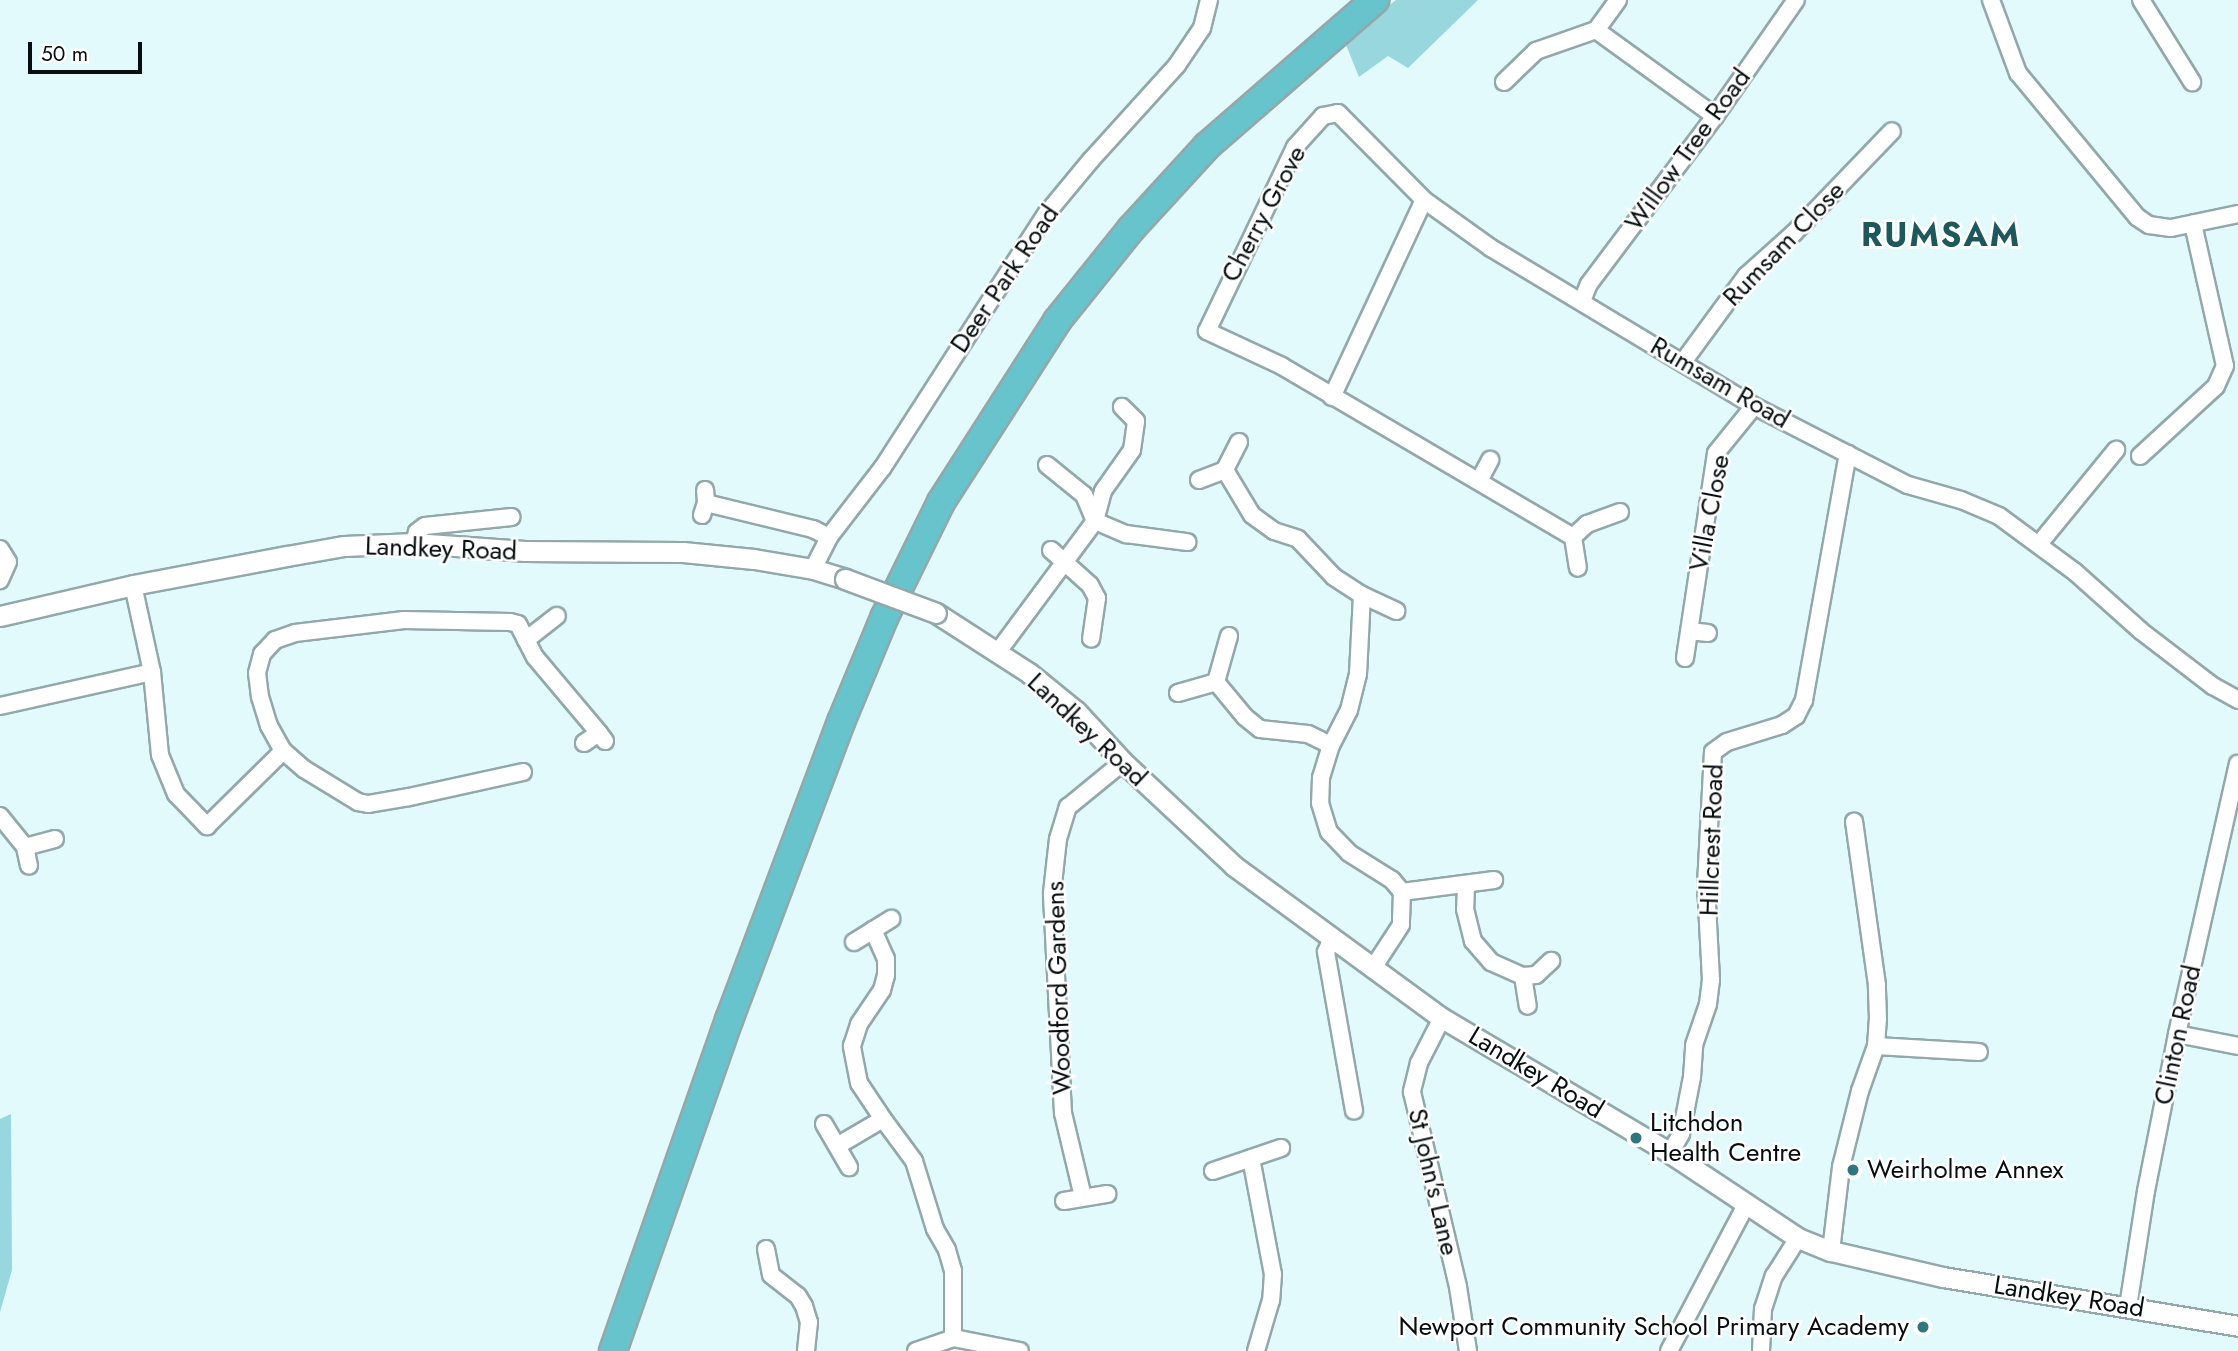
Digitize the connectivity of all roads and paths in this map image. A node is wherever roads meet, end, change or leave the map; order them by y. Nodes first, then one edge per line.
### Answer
1 (1209, 0) edge
2 (1375, 0) edge
3 (1618, 0) edge
4 (1796, 0) edge
5 (1991, 0) edge
6 (2141, 0) edge
7 (1602, 34) junction
8 (1504, 82) dead end
9 (2192, 82) dead end
10 (1338, 113) joint
11 (1715, 116) junction
12 (1892, 131) dead end
13 (1424, 200) junction
14 (2238, 214) edge
15 (2193, 224) junction
16 (1582, 301) junction
17 (1683, 362) junction
18 (1332, 397) junction
19 (1754, 406) junction
20 (1122, 407) dead end
21 (1240, 442) dead end
22 (2116, 450) dead end
23 (1848, 454) junction
24 (2140, 456) dead end
25 (1490, 460) dead end
26 (1047, 465) dead end
27 (1226, 470) junction
28 (1199, 480) dead end
29 (1479, 481) junction
30 (704, 503) dead end
31 (1620, 512) dead end
32 (512, 517) dead end
33 (1095, 521) junction
34 (829, 537) junction
35 (1573, 537) junction
36 (1187, 542) dead end
37 (414, 543) junction
38 (2039, 544) junction
39 (0, 549) edge
40 (1051, 550) dead end
41 (1066, 562) junction
42 (1578, 568) dead end
43 (813, 569) junction
44 (0, 580) edge
45 (133, 585) junction
46 (1362, 595) junction
47 (1398, 611) dead end
48 (0, 616) edge
49 (557, 616) dead end
50 (1689, 631) junction
51 (1708, 634) dead end
52 (1229, 636) dead end
53 (1091, 639) dead end
54 (526, 640) junction
55 (997, 653) junction
56 (1685, 659) dead end
57 (152, 672) junction
58 (1216, 682) junction
59 (1178, 693) dead end
60 (2238, 700) edge
61 (0, 706) edge
62 (584, 743) dead end
63 (1331, 745) junction
64 (283, 751) junction
65 (1124, 762) junction
66 (2238, 764) edge
67 (527, 771) dead end
68 (0, 816) edge
69 (1854, 822) dead end
70 (55, 839) dead end
71 (25, 847) junction
72 (29, 866) dead end
73 (1494, 880) dead end
74 (1466, 885) junction
75 (1402, 892) junction
76 (891, 919) dead end
77 (873, 930) junction
78 (1332, 938) junction
79 (855, 942) dead end
80 (1551, 961) dead end
81 (1373, 968) junction
82 (1523, 976) junction
83 (1528, 1006) dead end
84 (1442, 1018) junction
85 (2177, 1034) junction
86 (1876, 1046) junction
87 (2238, 1046) edge
88 (1979, 1052) dead end
89 (1354, 1111) dead end
90 (883, 1119) junction
91 (824, 1124) dead end
92 (836, 1146) junction
93 (1281, 1148) dead end
94 (1670, 1153) junction
95 (1251, 1158) junction
96 (849, 1167) dead end
97 (1213, 1171) dead end
98 (1107, 1194) dead end
99 (1083, 1197) junction
100 (1064, 1201) dead end
101 (1746, 1205) junction
102 (1798, 1238) junction
103 (766, 1249) dead end
104 (1831, 1251) junction
105 (2127, 1307) junction
106 (2238, 1326) edge
107 (953, 1338) junction
108 (986, 1346) edge
109 (613, 1351) edge
110 (806, 1351) edge
111 (916, 1351) edge
112 (1020, 1351) edge
113 (1256, 1351) edge
114 (1468, 1351) edge
115 (1669, 1351) edge
116 (1761, 1351) edge

1 - 34 street, Deer Park Road
2 - 109 highway
3 - 7 street
4 - 11 street, Willow Tree Road
5 - 15 street
6 - 9 street
7 - 8 street
7 - 11 street
10 - 13 street, Rumsam Road
10 - 18 street, Cherry Grove
11 - 16 street, Willow Tree Road
12 - 17 street, Rumsam Close
13 - 16 street, Rumsam Road
13 - 18 street
14 - 15 street
15 - 24 street
16 - 17 street, Rumsam Road
17 - 19 street, Rumsam Road
18 - 29 street
19 - 23 street, Rumsam Road
19 - 50 street, Villa Close
20 - 33 street
21 - 27 street
22 - 38 street
23 - 38 street, Rumsam Road
23 - 94 street, Hillcrest Road
25 - 29 street
26 - 33 street
27 - 28 street
27 - 46 street
29 - 35 street
30 - 34 street
31 - 35 street
32 - 37 street
33 - 36 street
33 - 41 street
34 - 43 street, Deer Park Road
35 - 42 street
37 - 43 street, Landkey Road
37 - 45 street, Landkey Road
38 - 60 street, Rumsam Road
39 - 44 street
40 - 41 street
41 - 53 street
41 - 55 street
43 - 55 street, Landkey Road, bridge
45 - 48 street, Landkey Road
45 - 57 street
46 - 47 street
46 - 63 street
49 - 54 street
50 - 51 street
50 - 56 street, Villa Close
52 - 58 street
54 - 62 street
54 - 64 street
55 - 65 street, Landkey Road
57 - 61 street
57 - 64 street
58 - 59 street
58 - 63 street
63 - 75 street
64 - 67 street
65 - 78 street, Landkey Road
65 - 99 street, Woodford Gardens
66 - 85 street, Clinton Road
68 - 71 street
69 - 86 street
70 - 71 street
71 - 72 street
73 - 74 street
74 - 75 street
74 - 82 street
75 - 81 street
76 - 77 street
77 - 79 street
77 - 90 street
78 - 81 street, Landkey Road
78 - 89 street
80 - 82 street
81 - 84 street, Landkey Road
82 - 83 street
84 - 94 street, Landkey Road
84 - 114 street, St John's Lane
85 - 87 street
85 - 105 street, Clinton Road
86 - 88 street
86 - 104 street
90 - 92 street
90 - 107 street
91 - 92 street
92 - 96 street
93 - 95 street
94 - 101 street, Landkey Road
95 - 97 street
95 - 113 street
98 - 99 street
99 - 100 street
101 - 102 street, Landkey Road
101 - 115 street
102 - 104 street, Landkey Road
102 - 116 street
103 - 110 street
104 - 105 street, Landkey Road
105 - 106 street, Landkey Road
107 - 108 street
107 - 111 street
108 - 112 street

